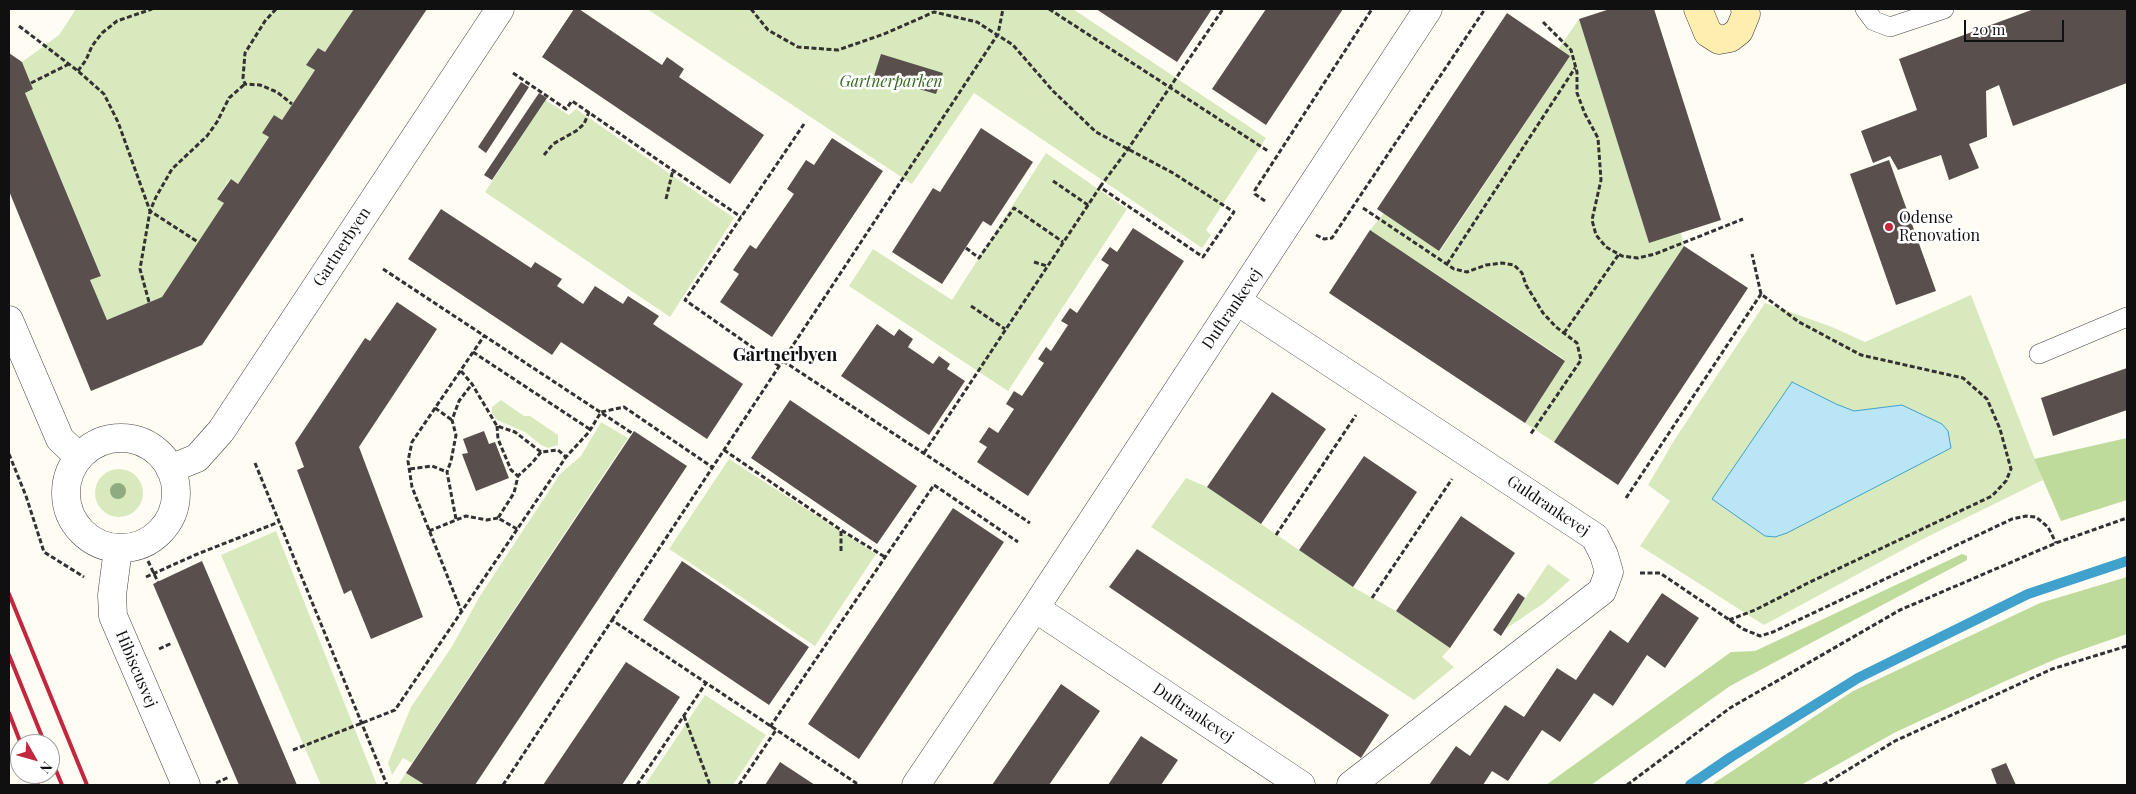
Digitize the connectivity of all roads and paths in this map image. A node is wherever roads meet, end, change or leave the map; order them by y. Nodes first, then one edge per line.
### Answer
1 (152, 9) edge
2 (276, 9) edge
3 (500, 9) edge
4 (751, 9) edge
5 (1003, 9) edge
6 (1049, 9) edge
7 (1223, 9) edge
8 (1428, 9) edge
9 (1698, 9) edge
10 (1745, 9) edge
11 (1865, 9) edge
12 (1944, 9) edge
13 (932, 11) edge
14 (1543, 22) dead end
15 (19, 26) dead end
16 (998, 34) junction
17 (69, 64) junction
18 (1576, 67) junction
19 (78, 71) junction
20 (513, 73) dead end
21 (31, 83) dead end
22 (245, 84) junction
23 (1170, 88) junction
24 (292, 104) dead end
25 (589, 112) junction
26 (804, 124) dead end
27 (1128, 150) junction
28 (1268, 151) dead end
29 (544, 155) dead end
30 (673, 170) junction
31 (1053, 181) dead end
32 (1100, 187) junction
33 (666, 199) dead end
34 (1088, 205) junction
35 (1364, 208) dead end
36 (150, 211) junction
37 (741, 217) junction
38 (1743, 219) dead end
39 (198, 242) dead end
40 (1063, 242) junction
41 (966, 248) dead end
42 (1619, 254) junction
43 (1752, 254) dead end
44 (1034, 262) dead end
45 (1447, 264) junction
46 (1048, 266) junction
47 (383, 269) dead end
48 (1761, 294) junction
49 (1237, 301) junction
50 (149, 302) dead end
51 (970, 306) dead end
52 (2127, 317) edge
53 (9, 320) edge
54 (1006, 329) junction
55 (1564, 333) junction
56 (484, 336) junction
57 (473, 352) junction
58 (2039, 354) dead end
59 (783, 361) junction
60 (779, 366) junction
61 (461, 370) junction
62 (472, 384) junction
63 (1373, 390) junction
64 (435, 408) junction
65 (601, 412) junction
66 (452, 420) junction
67 (497, 426) junction
68 (590, 430) junction
69 (632, 433) dead end
70 (1530, 434) dead end
71 (724, 450) junction
72 (541, 452) junction
73 (924, 453) junction
74 (9, 454) edge
75 (1469, 454) junction
76 (79, 457) junction
77 (566, 457) junction
78 (255, 463) dead end
79 (712, 467) junction
80 (170, 468) junction
81 (410, 469) junction
82 (447, 472) junction
83 (518, 476) junction
84 (1626, 498) dead end
85 (498, 518) junction
86 (2127, 518) edge
87 (456, 519) junction
88 (279, 522) junction
89 (1030, 523) dead end
90 (517, 529) junction
91 (841, 530) junction
92 (429, 531) junction
93 (1276, 535) dead end
94 (1018, 542) dead end
95 (2056, 543) junction
96 (118, 548) junction
97 (841, 550) dead end
98 (885, 557) junction
99 (1609, 572) junction
100 (113, 587) junction
101 (1372, 598) dead end
102 (1036, 608) junction
103 (462, 613) junction
104 (612, 620) junction
105 (1729, 620) junction
106 (2127, 646) edge
107 (706, 683) junction
108 (684, 716) junction
109 (362, 723) junction
110 (770, 727) junction
111 (776, 730) junction
112 (293, 750) dead end
113 (229, 777) dead end
114 (855, 784) edge
115 (186, 785) edge
116 (212, 785) edge
117 (387, 785) edge
118 (503, 785) edge
119 (637, 785) edge
120 (710, 785) edge
121 (739, 785) edge
122 (916, 785) edge
123 (1301, 785) edge
124 (1351, 785) edge
125 (1627, 785) edge
126 (1823, 785) edge

1 - 19 path
2 - 22 path
3 - 80 street, Gartnerbyen
4 - 13 path
5 - 16 path
6 - 23 path
7 - 23 path
8 - 49 street, Duftrankevej
9 - 10 street
11 - 12 lane
13 - 16 path
14 - 18 path
15 - 17 path
16 - 27 path
16 - 59 path
17 - 19 path
17 - 21 path
18 - 42 path
18 - 45 path
19 - 36 path
20 - 25 path
22 - 24 path
22 - 36 path
23 - 27 path
23 - 28 path
25 - 29 path
25 - 30 path
26 - 37 path
27 - 32 path
27 - 32 path
30 - 33 path
30 - 37 path
31 - 34 path
32 - 34 path
34 - 40 path
35 - 45 path
36 - 39 path
36 - 50 path
37 - 60 path
38 - 42 path
40 - 41 path
40 - 46 path
42 - 55 path
43 - 48 path
44 - 46 path
45 - 55 path
46 - 54 path
47 - 56 path
48 - 84 path
48 - 105 path
49 - 63 street, Guldrankevej
49 - 102 street, Duftrankevej
51 - 54 path
52 - 58 lane
53 - 76 street
54 - 73 path
55 - 70 path
56 - 57 path
56 - 65 path
57 - 61 path
57 - 68 path
59 - 60 path
59 - 73 path
60 - 71 path
61 - 62 path
61 - 64 path
62 - 66 path
62 - 67 path
63 - 75 street, Guldrankevej
63 - 93 path
64 - 66 path
64 - 81 path
65 - 68 path
65 - 69 path
65 - 79 path
66 - 82 path
67 - 72 path
67 - 83 path
68 - 77 path
71 - 79 path
71 - 91 path
72 - 77 path
72 - 83 path
73 - 89 path
74 - 100 path
75 - 99 street, Guldrankevej
75 - 101 path
76 - 80 street
76 - 96 street
77 - 90 path
78 - 88 path
79 - 104 path
80 - 96 street
81 - 82 path
81 - 92 path
82 - 87 path
83 - 85 path
85 - 87 path
85 - 90 path
86 - 95 path
87 - 92 path
88 - 100 path
88 - 109 path
90 - 103 path
91 - 97 path
91 - 98 path
92 - 103 path
94 - 98 path
95 - 105 path
95 - 125 path
96 - 100 street, Hibiscusvej
98 - 110 path
99 - 105 path
99 - 124 street
100 - 115 street, Hibiscusvej
102 - 122 street, Duftrankevej
102 - 123 street, Duftrankevej
103 - 109 path
104 - 107 path
104 - 118 path
106 - 126 path
107 - 108 path
107 - 110 path
108 - 119 path
108 - 120 path
109 - 112 path
109 - 117 path
110 - 111 path
111 - 114 path
111 - 121 path
113 - 116 path

